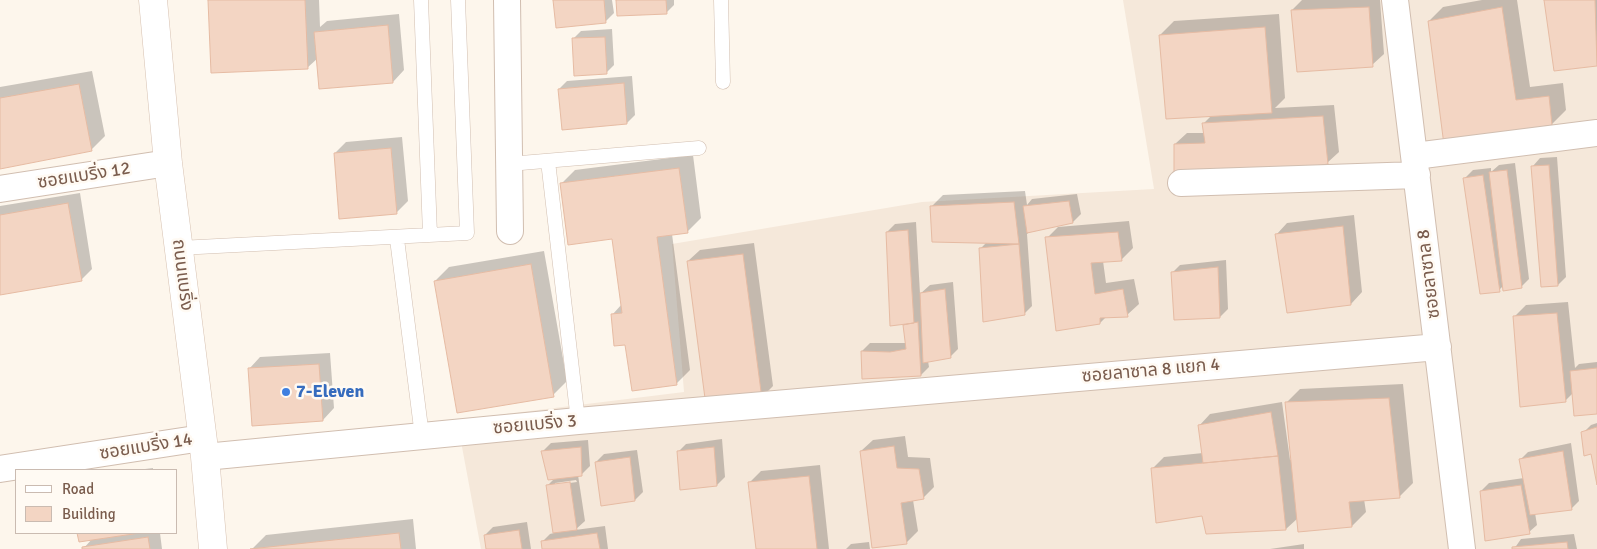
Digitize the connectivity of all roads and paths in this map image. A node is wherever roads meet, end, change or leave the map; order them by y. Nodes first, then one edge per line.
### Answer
1 (152, 0) edge
2 (421, 0) edge
3 (458, 0) edge
4 (507, 0) edge
5 (721, 0) edge
6 (1395, 0) edge
7 (723, 82) dead end
8 (1597, 134) edge
9 (698, 148) dead end
10 (548, 161) junction
11 (168, 163) junction
12 (509, 164) junction
13 (1416, 166) junction
14 (1181, 183) dead end
15 (0, 190) edge
16 (510, 231) dead end
17 (430, 234) junction
18 (397, 238) junction
19 (179, 248) junction
20 (1438, 347) junction
21 (865, 396) joint
22 (578, 421) junction
23 (422, 436) junction
24 (204, 448) junction
25 (0, 469) edge
26 (213, 549) edge
27 (1462, 549) edge

1 - 11 main road, ถนนแบริ่ง
2 - 17 lane
3 - 17 lane
4 - 12 street
5 - 7 lane
6 - 13 street, ซอยลาซาล 8
8 - 13 street
9 - 10 lane
10 - 12 lane
10 - 22 lane
11 - 15 street, ซอยแบริ่ง 12
11 - 19 main road, ถนนแบริ่ง
12 - 16 street
13 - 14 street
13 - 20 street, ซอยลาซาล 8
17 - 18 lane
18 - 19 lane
18 - 23 lane
19 - 24 main road, ถนนแบริ่ง
20 - 21 street, ซอยลาซาล 8 แยก 4
20 - 27 street, ซอยลาซาล 8
21 - 22 street, ซอยแบริ่ง 3
22 - 23 street, ซอยแบริ่ง 3
23 - 24 street, ซอยแบริ่ง 3
24 - 25 street, ซอยแบริ่ง 14
24 - 26 main road, ถนนแบริ่ง

